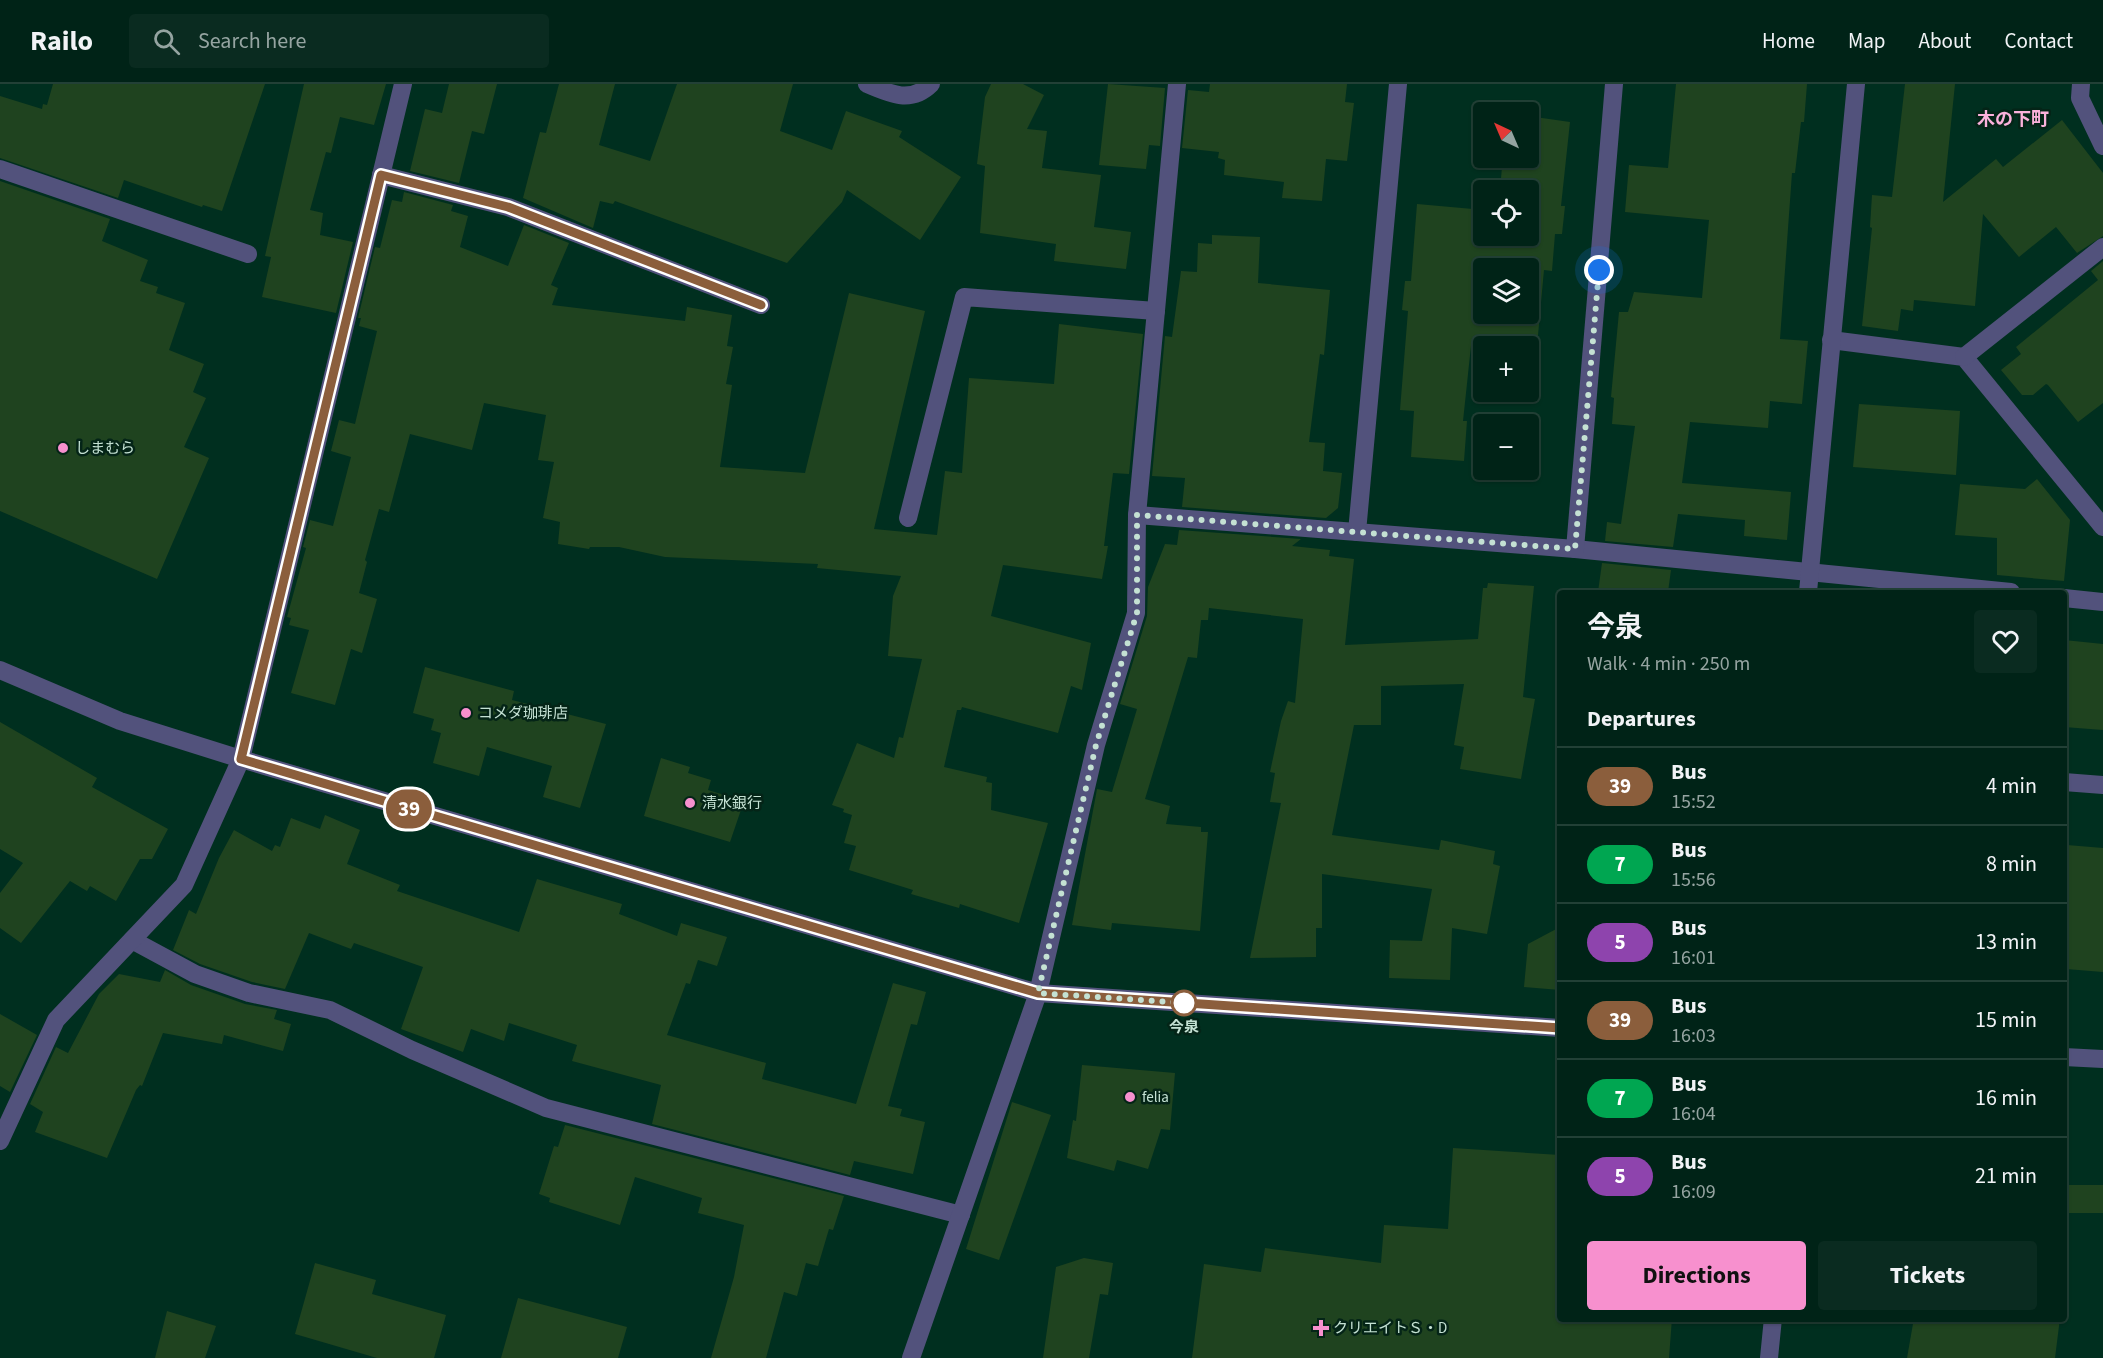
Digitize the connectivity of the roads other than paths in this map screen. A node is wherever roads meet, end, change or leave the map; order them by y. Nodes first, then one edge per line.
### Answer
1 (404, 84) edge
2 (867, 84) edge
3 (931, 84) edge
4 (1177, 84) edge
5 (1398, 84) edge
6 (1614, 84) edge
7 (1856, 84) edge
8 (2081, 84) edge
9 (2103, 146) edge
10 (0, 169) edge
11 (381, 175) junction
12 (2103, 247) edge
13 (248, 254) dead end
14 (761, 305) dead end
15 (1156, 311) junction
16 (1831, 340) junction
17 (1964, 357) junction
18 (1137, 515) junction
19 (908, 518) dead end
20 (2103, 527) edge
21 (1357, 532) junction
22 (1575, 549) junction
23 (1809, 572) junction
24 (1808, 590) edge
25 (1992, 590) edge
26 (2067, 598) edge
27 (2103, 602) edge
28 (0, 670) edge
29 (241, 759) junction
30 (2067, 782) edge
31 (2103, 785) edge
32 (132, 940) junction
33 (1038, 993) junction
34 (1557, 1028) edge
35 (2067, 1057) edge
36 (2103, 1059) edge
37 (0, 1141) edge
38 (961, 1215) junction
39 (1772, 1322) edge
40 (911, 1358) edge
41 (1768, 1358) edge

1 - 11 street
2 - 3 street
4 - 15 street
5 - 21 street
6 - 22 street
7 - 16 street
8 - 9 street
10 - 13 street
11 - 14 street
11 - 29 street
12 - 17 street
15 - 18 street
15 - 19 street
16 - 17 street
16 - 23 street
17 - 20 street
18 - 21 street
18 - 33 street
21 - 22 street
22 - 23 street
23 - 24 street
23 - 25 street
26 - 27 street
28 - 29 street
29 - 32 street
29 - 33 street
30 - 31 street
32 - 37 street
32 - 38 street
33 - 34 street
33 - 38 street
35 - 36 street
38 - 40 street
39 - 41 street

